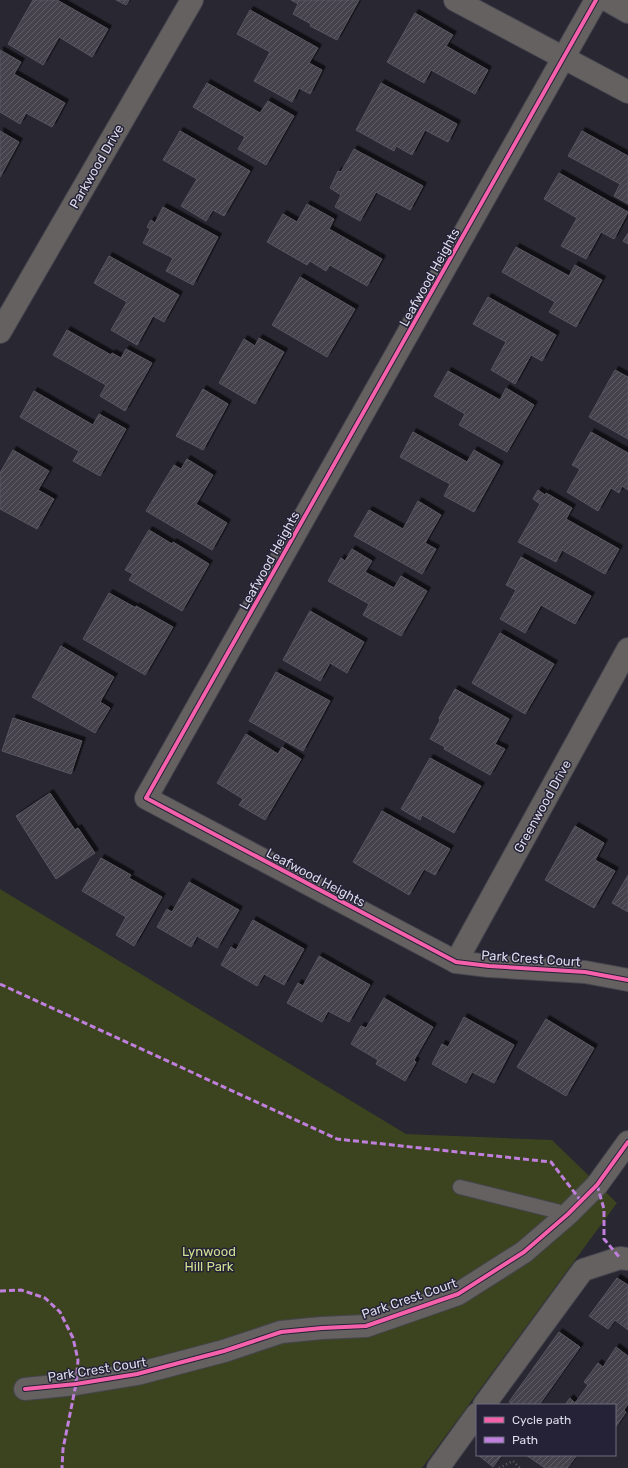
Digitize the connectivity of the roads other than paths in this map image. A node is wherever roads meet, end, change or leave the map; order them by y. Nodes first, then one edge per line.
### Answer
1 (192, 0) edge
2 (455, 0) edge
3 (596, 0) edge
4 (607, 0) edge
5 (628, 12) edge
6 (564, 57) junction
7 (628, 92) edge
8 (0, 332) edge
9 (628, 649) edge
10 (456, 962) junction
11 (628, 980) edge
12 (628, 1142) edge
13 (460, 1186) dead end
14 (568, 1214) junction
15 (628, 1258) edge
16 (25, 1389) dead end
17 (485, 1404) edge
18 (476, 1415) edge
19 (438, 1468) edge

1 - 8 street, Parkwood Drive
2 - 6 street
3 - 6 street, Leafwood Heights
4 - 5 street
6 - 7 street
6 - 10 street, Leafwood Heights
9 - 10 street, Greenwood Drive
10 - 11 street, Park Crest Court
12 - 14 street, Park Crest Court
13 - 14 lane
14 - 16 street, Park Crest Court
15 - 17 street
18 - 19 street

